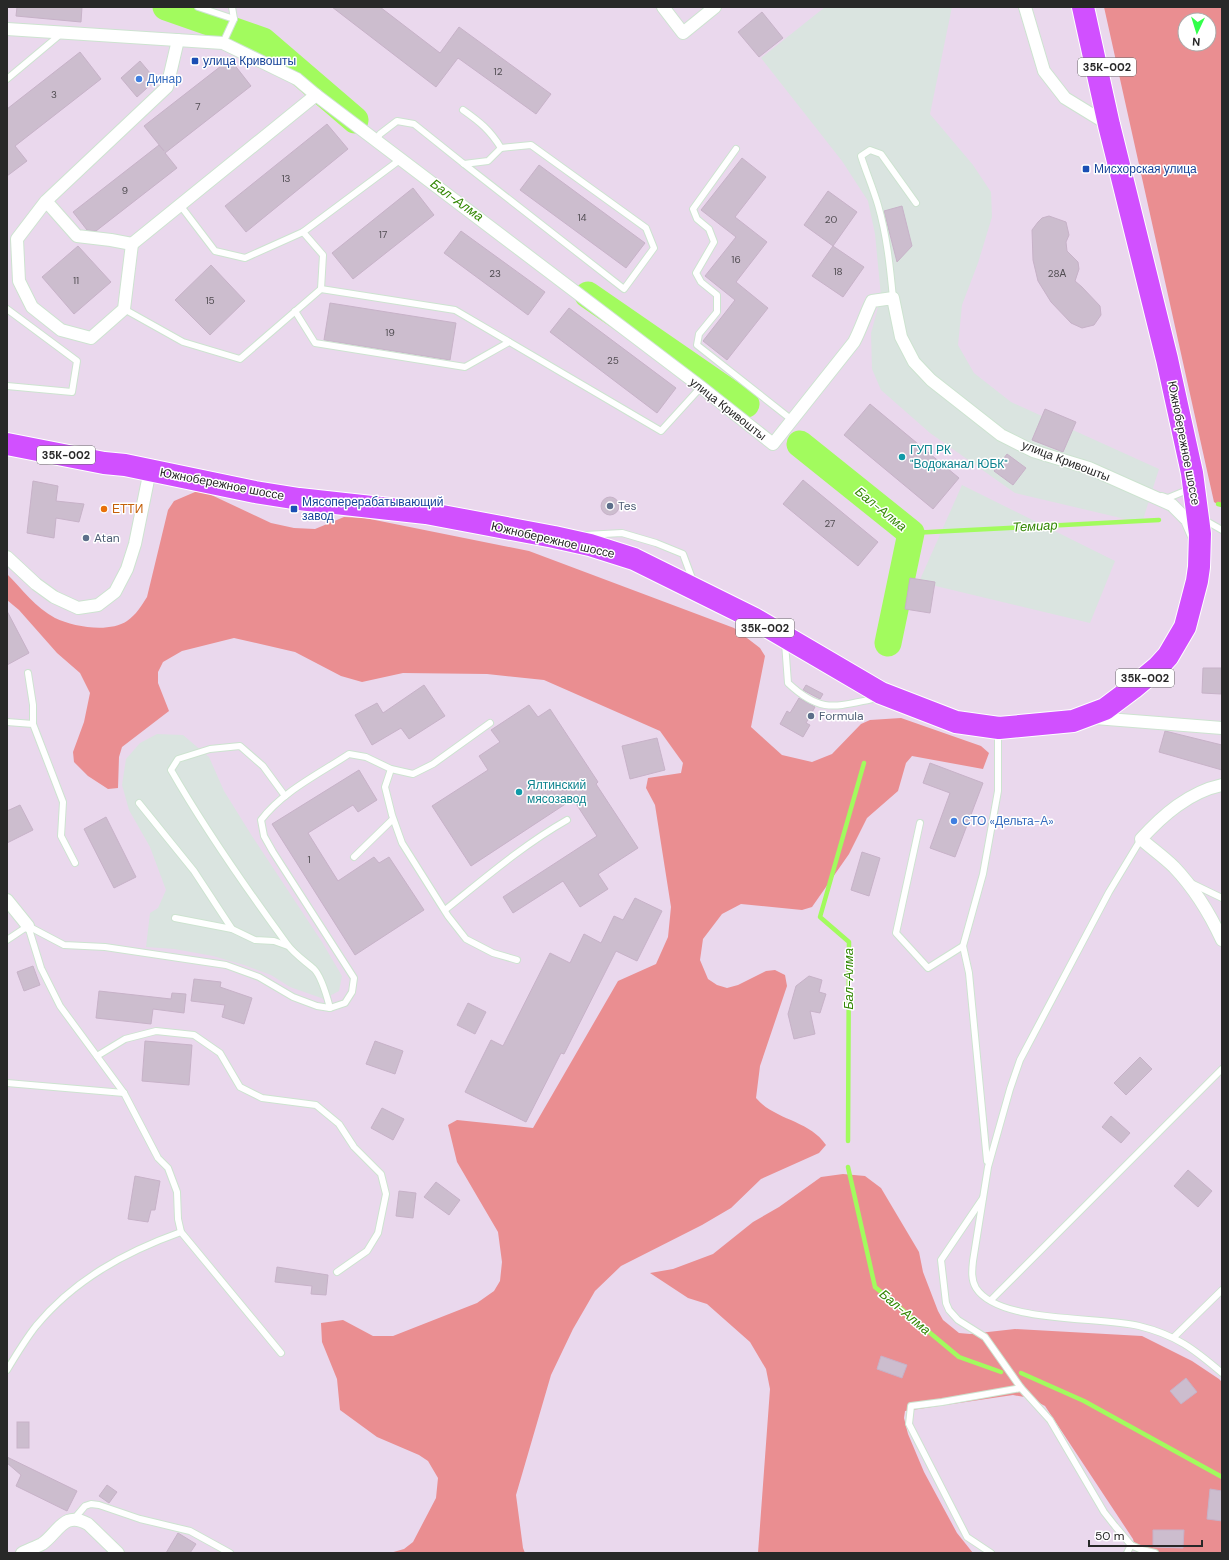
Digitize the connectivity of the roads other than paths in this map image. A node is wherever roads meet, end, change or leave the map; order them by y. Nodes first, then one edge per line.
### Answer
1 (198, 7) edge
2 (232, 7) edge
3 (663, 7) edge
4 (714, 7) edge
5 (1025, 7) edge
6 (1083, 7) edge
7 (1094, 7) edge
8 (234, 19) junction
9 (7, 29) edge
10 (63, 32) junction
11 (178, 40) junction
12 (224, 42) junction
13 (7, 79) edge
14 (316, 95) junction
15 (463, 110) dead end
16 (1116, 123) junction
17 (378, 137) junction
18 (501, 148) junction
19 (736, 149) dead end
20 (401, 159) junction
21 (464, 164) junction
22 (46, 201) junction
23 (916, 203) dead end
24 (180, 205) junction
25 (303, 232) junction
26 (132, 244) junction
27 (321, 289) junction
28 (893, 298) junction
29 (7, 309) edge
30 (124, 309) junction
31 (295, 311) junction
32 (509, 342) junction
33 (7, 386) edge
34 (701, 387) junction
35 (792, 420) junction
36 (7, 444) edge
37 (7, 453) edge
38 (122, 467) junction
39 (1192, 473) junction
40 (150, 475) junction
41 (209, 484) junction
42 (1140, 491) junction
43 (1208, 536) edge
44 (7, 557) edge
45 (785, 641) junction
46 (28, 673) dead end
47 (883, 697) junction
48 (1095, 718) junction
49 (7, 722) edge
50 (490, 723) dead end
51 (33, 724) junction
52 (1222, 728) edge
53 (998, 732) junction
54 (391, 769) junction
55 (1222, 785) edge
56 (285, 796) junction
57 (139, 803) dead end
58 (393, 819) junction
59 (567, 820) dead end
60 (920, 823) dead end
61 (1141, 839) junction
62 (354, 857) dead end
63 (75, 863) dead end
64 (1186, 880) junction
65 (1222, 898) edge
66 (7, 900) edge
67 (445, 910) junction
68 (175, 918) dead end
69 (28, 926) junction
70 (232, 929) junction
71 (7, 940) edge
72 (1222, 940) edge
73 (288, 946) junction
74 (963, 946) junction
75 (517, 960) dead end
76 (330, 1008) junction
77 (97, 1056) junction
78 (1222, 1069) edge
79 (7, 1083) edge
80 (124, 1093) junction
81 (988, 1167) junction
82 (984, 1197) junction
83 (181, 1232) junction
84 (337, 1272) dead end
85 (1222, 1290) edge
86 (991, 1300) junction
87 (1174, 1337) junction
88 (281, 1353) dead end
89 (7, 1370) edge
90 (1222, 1373) edge
91 (1021, 1388) junction
92 (74, 1519) junction
93 (1132, 1545) junction
94 (22, 1553) edge
95 (118, 1553) edge
96 (230, 1553) edge
97 (991, 1553) edge
98 (1127, 1553) edge
99 (1154, 1553) edge

1 - 8 lane
2 - 8 lane
3 - 4 street
5 - 16 street
6 - 16 highway, Южнобережное шоссе / 35К-002
7 - 16 highway, Южнобережное шоссе / 35К-002
8 - 12 lane
9 - 10 street, улица Кривошты
10 - 11 street, улица Кривошты
10 - 13 lane
11 - 12 street, улица Кривошты
11 - 22 street
12 - 14 street, улица Кривошты
14 - 17 street, улица Кривошты
14 - 24 street
15 - 18 lane
16 - 39 highway, Южнобережное шоссе
16 - 43 highway, Южнобережное шоссе
17 - 20 street, улица Кривошты
17 - 21 lane
18 - 21 lane
18 - 21 lane
19 - 35 lane
20 - 25 lane
20 - 34 street, улица Кривошты
22 - 26 street
22 - 30 street
23 - 28 lane
24 - 25 lane
24 - 26 street
25 - 27 lane
26 - 30 street
27 - 31 lane
27 - 32 lane
28 - 35 street, улица Кривошты
28 - 42 street, улица Кривошты
29 - 33 lane
30 - 31 lane
31 - 32 lane
32 - 34 lane
34 - 35 street, улица Кривошты
36 - 38 highway, Южнобережное шоссе / 35К-002
37 - 38 highway, Южнобережное шоссе
38 - 40 highway, Южнобережное шоссе
38 - 41 highway, Южнобережное шоссе
39 - 42 lane
39 - 43 highway, Южнобережное шоссе
40 - 41 highway, Южнобережное шоссе
40 - 44 street
41 - 43 highway, Южнобережное шоссе / 35К-002
41 - 45 highway, Южнобережное шоссе / 35К-002
42 - 43 street, улица Кривошты
43 - 48 highway, Южнобережное шоссе / 35К-002
45 - 47 highway, Южнобережное шоссе / 35К-002
45 - 47 lane
46 - 51 lane
47 - 53 highway, Южнобережное шоссе / 35К-002
48 - 52 street
48 - 53 highway, Южнобережное шоссе / 35К-002
49 - 51 lane
50 - 54 lane
51 - 63 lane
53 - 74 lane
54 - 56 lane
54 - 58 lane
55 - 61 street
56 - 73 lane
56 - 76 lane
57 - 70 lane
58 - 62 lane
58 - 67 lane
59 - 67 lane
60 - 74 lane
61 - 64 street
61 - 81 lane
64 - 65 lane
64 - 72 street
66 - 69 street
67 - 75 lane
68 - 70 lane
69 - 71 lane
69 - 76 lane
69 - 77 lane
70 - 73 lane
73 - 76 lane
74 - 81 lane
77 - 80 lane
77 - 84 lane
78 - 86 lane
79 - 80 lane
80 - 83 lane
81 - 82 lane
82 - 86 lane
82 - 91 lane
83 - 88 lane
83 - 89 lane
85 - 87 lane
86 - 87 lane
87 - 90 lane
91 - 93 lane
91 - 97 lane
92 - 94 street
92 - 95 street
92 - 96 lane
93 - 98 lane
93 - 99 lane

